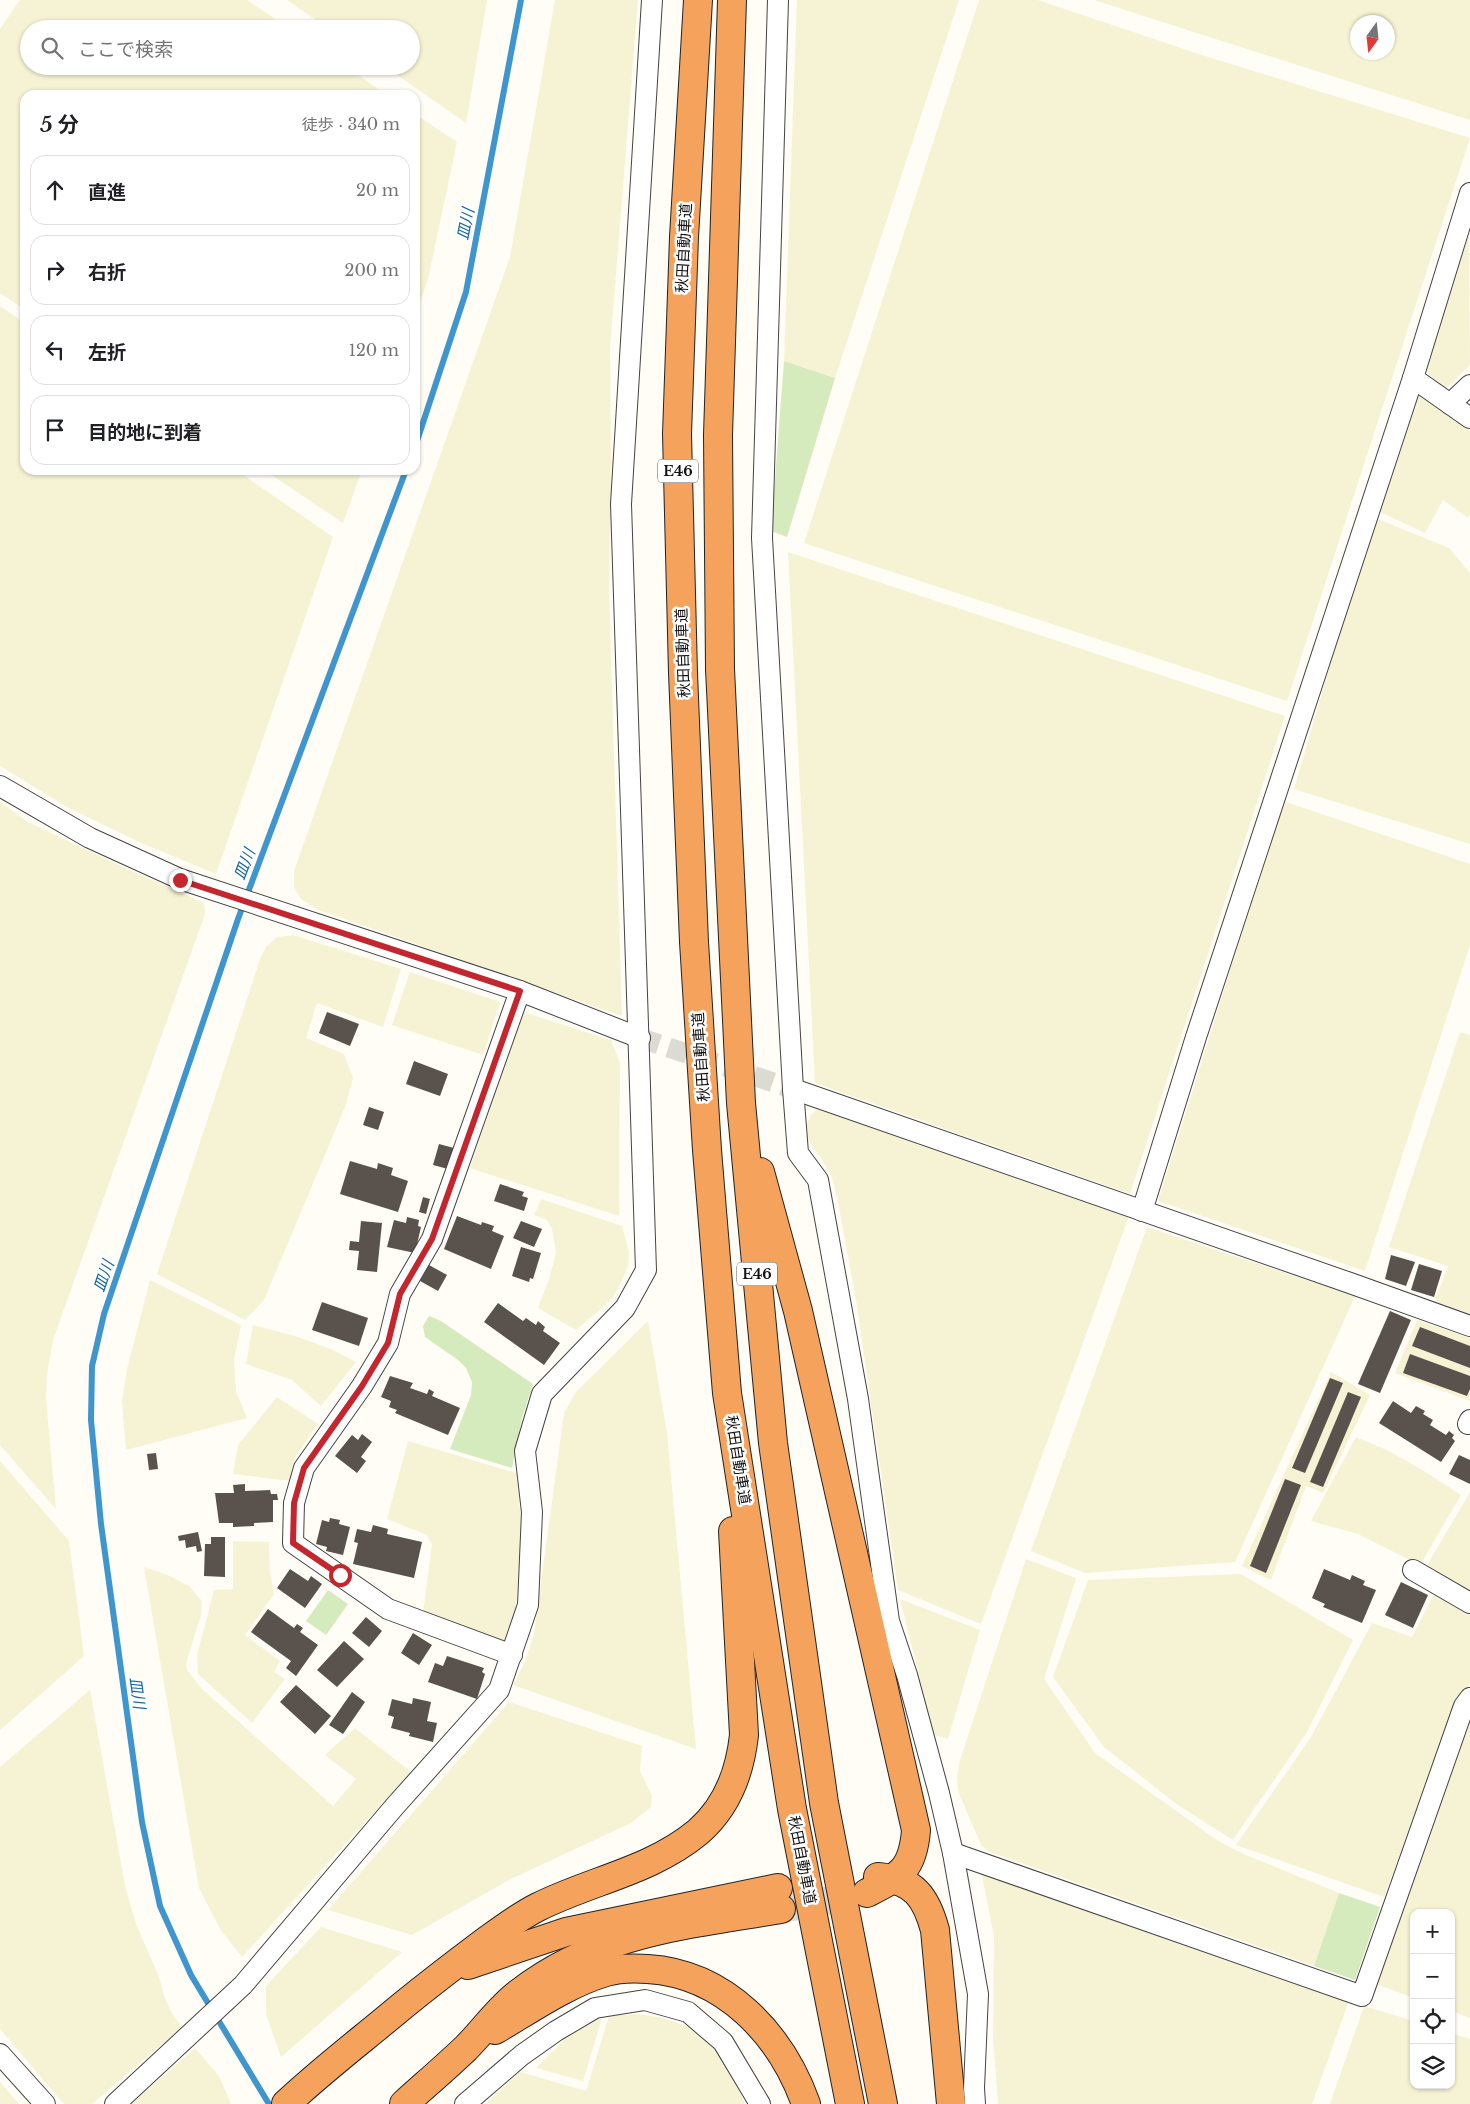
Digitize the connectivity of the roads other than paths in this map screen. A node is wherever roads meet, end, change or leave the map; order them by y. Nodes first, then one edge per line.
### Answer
1 (652, 0) edge
2 (698, 0) edge
3 (732, 0) edge
4 (778, 0) edge
5 (1470, 193) edge
6 (1466, 223) edge
7 (1413, 378) junction
8 (1470, 385) edge
9 (1450, 404) junction
10 (1470, 418) edge
11 (0, 786) edge
12 (520, 991) junction
13 (640, 1038) junction
14 (793, 1089) junction
15 (741, 1103) junction
16 (1142, 1211) junction
17 (1470, 1326) edge
18 (727, 1393) junction
19 (1412, 1570) dead end
20 (1470, 1603) edge
21 (512, 1655) junction
22 (1470, 1698) edge
23 (953, 1853) junction
24 (895, 1878) junction
25 (864, 1884) tunnel mouth
26 (441, 1974) junction
27 (466, 2048) junction
28 (0, 2054) edge
29 (292, 2098) edge
30 (45, 2104) edge
31 (114, 2104) edge
32 (404, 2104) edge
33 (465, 2104) edge
34 (760, 2104) edge
35 (806, 2104) edge
36 (850, 2104) edge
37 (883, 2104) edge
38 (951, 2104) edge
39 (975, 2104) edge

1 - 13 street
2 - 18 highway, 秋田自動車道 / E46
3 - 15 highway, E46
4 - 14 street
5 - 6 street
6 - 7 street
7 - 9 street
7 - 16 street
8 - 9 street
9 - 10 street
11 - 12 street
12 - 13 street
12 - 21 street
13 - 21 street
14 - 16 street
14 - 23 street
15 - 24 highway
15 - 37 highway, E46
16 - 17 street
18 - 26 highway
18 - 36 highway, 秋田自動車道 / E46
19 - 20 street
21 - 31 street
22 - 23 street
23 - 39 street
24 - 25 highway
24 - 38 highway
26 - 27 highway
26 - 29 highway
27 - 32 highway
27 - 35 highway
28 - 30 street
33 - 34 street

